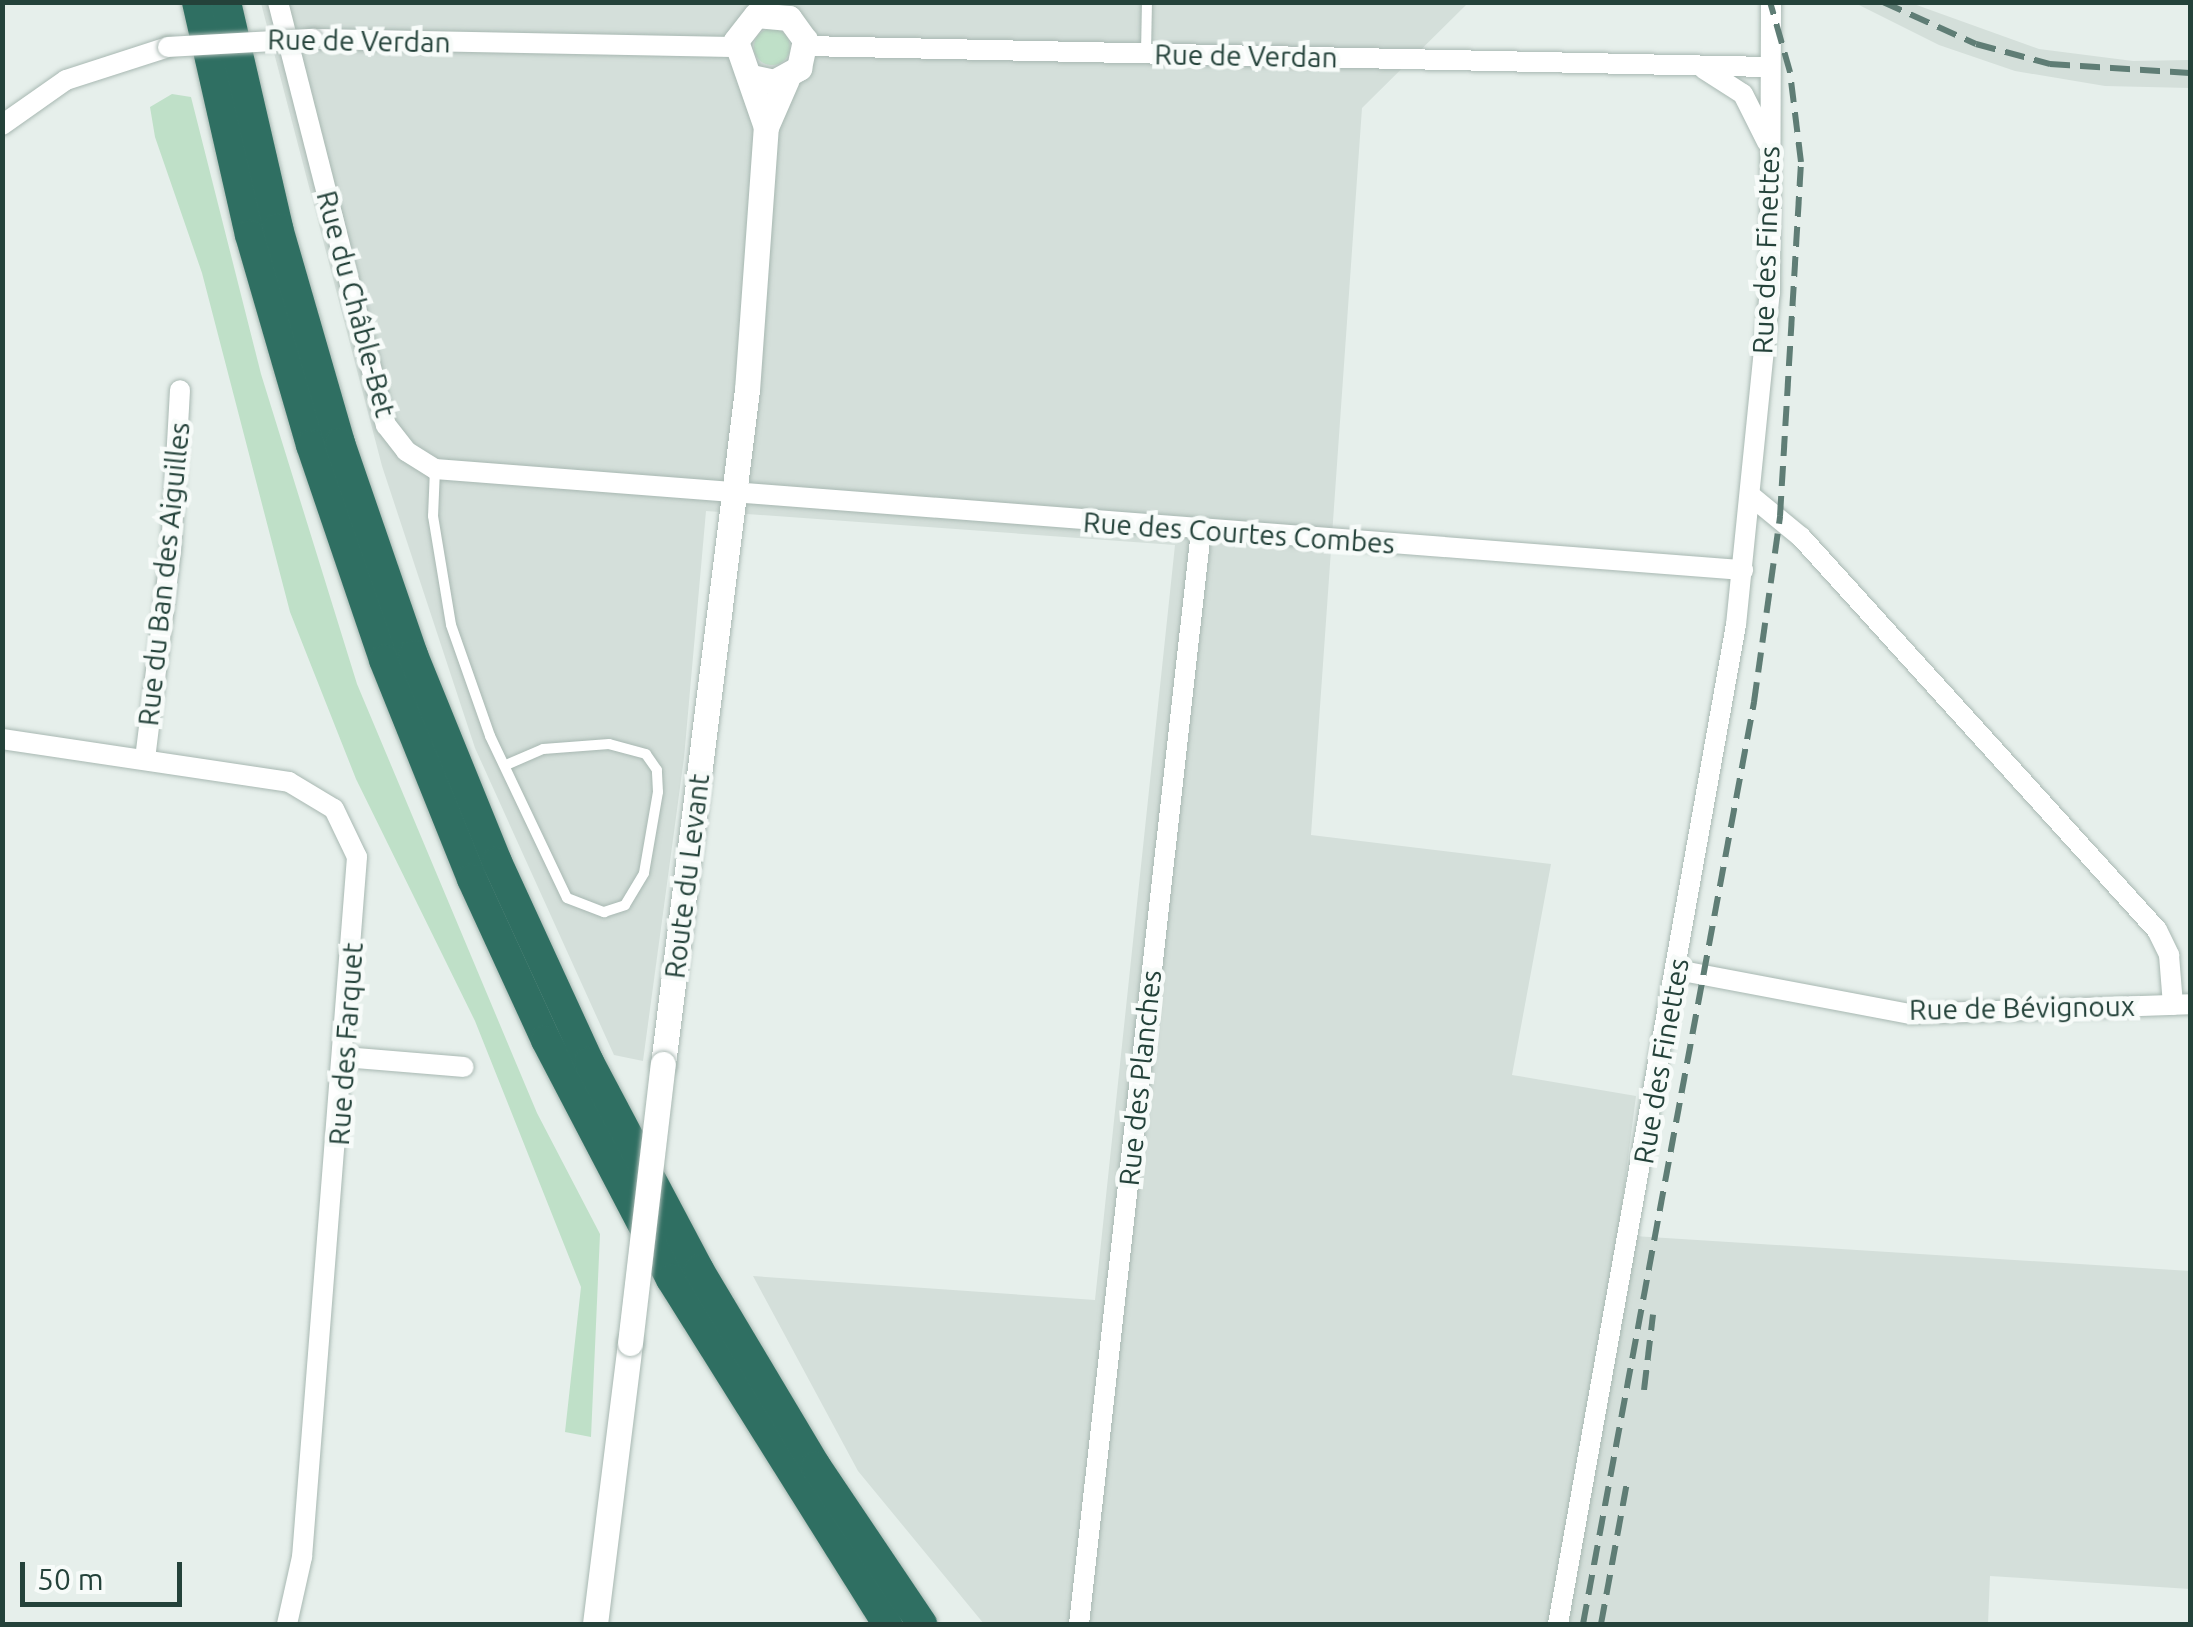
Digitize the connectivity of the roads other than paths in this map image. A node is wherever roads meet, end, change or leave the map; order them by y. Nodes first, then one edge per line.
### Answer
1 (196, 2) edge
2 (226, 2) edge
3 (278, 2) edge
4 (1147, 2) edge
5 (1770, 2) edge
6 (755, 10) edge
7 (784, 10) edge
8 (736, 46) junction
9 (806, 46) junction
10 (1146, 54) junction
11 (1687, 64) junction
12 (1770, 67) junction
13 (751, 77) junction
14 (787, 78) junction
15 (2, 126) edge
16 (766, 127) junction
17 (1770, 148) junction
18 (180, 390) dead end
19 (435, 470) junction
20 (735, 496) junction
21 (1751, 496) junction
22 (1202, 530) junction
23 (1743, 570) junction
24 (2, 739) edge
25 (146, 759) junction
26 (506, 765) junction
27 (1677, 970) junction
28 (2182, 1004) edge
29 (346, 1057) junction
30 (464, 1067) dead end
31 (288, 1624) edge
32 (595, 1624) edge
33 (887, 1624) edge
34 (922, 1624) edge
35 (1079, 1624) edge
36 (1558, 1624) edge

1 - 33 highway
2 - 34 highway
3 - 19 street, Rue du Châble-Bet
4 - 10 lane
5 - 12 street, Rue des Finettes
6 - 7 street
6 - 8 street
7 - 9 street
8 - 13 street
8 - 15 street, Rue de Verdan, bridge
9 - 10 street, Rue de Verdan
9 - 14 street
10 - 11 street, Rue de Verdan
11 - 12 street, Rue de Verdan
11 - 17 street, Rue de Verdan
12 - 17 street, Rue des Finettes
13 - 14 street
13 - 16 street, Route du Levant
14 - 16 street, Route du Levant
16 - 20 street, Route du Levant
17 - 21 street, Rue des Finettes
18 - 25 street, Rue du Ban des Aiguilles
19 - 20 street
19 - 26 lane
20 - 22 street, Rue des Courtes Combes
20 - 32 street, Route du Levant, bridge
21 - 23 street, Rue des Finettes
21 - 28 street
22 - 23 street, Rue des Courtes Combes
22 - 35 street, Rue des Planches
23 - 27 street, Rue des Finettes
24 - 25 street, Rue des Farquet
25 - 29 street, Rue des Farquet
26 - 26 lane
27 - 28 street, Rue de Bévignoux
27 - 36 street, Rue des Finettes
29 - 30 street
29 - 31 street, Rue des Farquet

